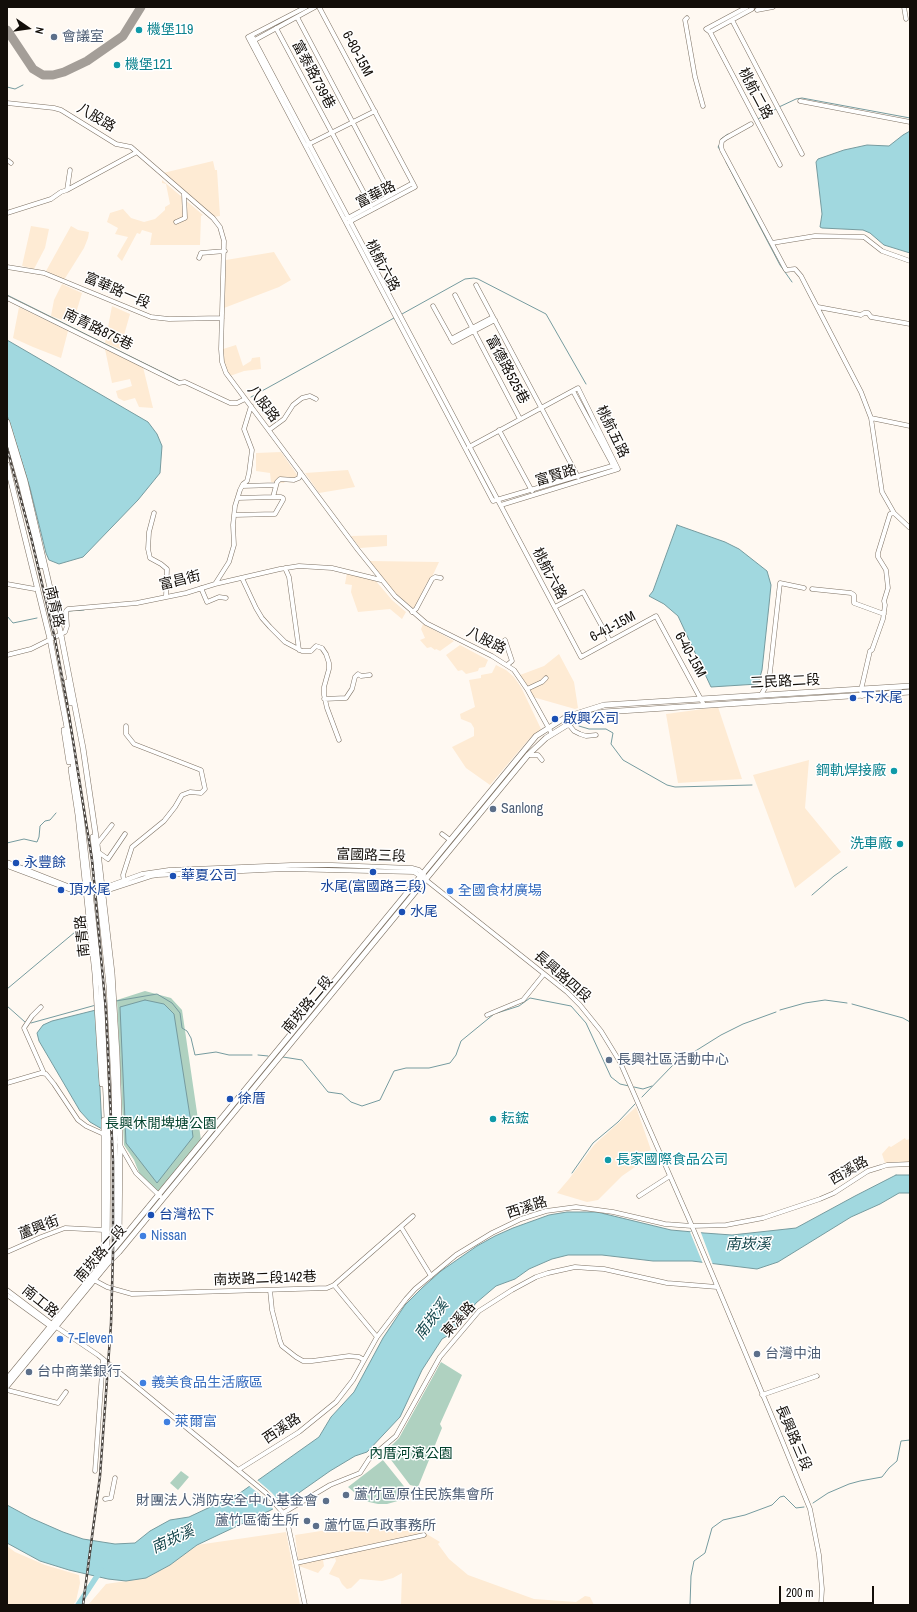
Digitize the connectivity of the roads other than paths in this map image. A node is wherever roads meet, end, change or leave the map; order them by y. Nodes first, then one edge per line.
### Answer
1 (306, 7) edge
2 (315, 7) edge
3 (319, 7) edge
4 (747, 7) edge
5 (773, 7) edge
6 (904, 7) edge
7 (752, 9) dead end
8 (757, 10) dead end
9 (297, 17) junction
10 (687, 18) dead end
11 (906, 19) dead end
12 (732, 20) junction
13 (276, 28) junction
14 (709, 30) junction
15 (251, 39) junction
16 (800, 101) dead end
17 (7, 103) edge
18 (703, 106) dead end
19 (375, 111) junction
20 (353, 122) junction
21 (910, 122) edge
22 (751, 124) dead end
23 (331, 133) junction
24 (307, 145) junction
25 (137, 152) junction
26 (802, 154) dead end
27 (780, 165) dead end
28 (70, 170) dead end
29 (414, 185) junction
30 (67, 190) junction
31 (184, 194) junction
32 (391, 195) junction
33 (371, 206) junction
34 (7, 213) edge
35 (347, 220) junction
36 (176, 222) dead end
37 (772, 243) junction
38 (225, 251) junction
39 (199, 258) dead end
40 (910, 261) edge
41 (7, 267) edge
42 (476, 285) dead end
43 (455, 295) dead end
44 (7, 298) edge
45 (433, 306) dead end
46 (818, 308) junction
47 (222, 318) junction
48 (494, 318) junction
49 (910, 324) edge
50 (473, 329) junction
51 (572, 391) junction
52 (245, 399) junction
53 (316, 399) dead end
54 (251, 406) junction
55 (541, 408) junction
56 (871, 418) junction
57 (520, 419) junction
58 (7, 422) edge
59 (910, 426) edge
60 (269, 430) junction
61 (499, 430) junction
62 (7, 433) edge
63 (14, 444) junction
64 (469, 447) junction
65 (7, 464) edge
66 (612, 466) junction
67 (618, 469) junction
68 (300, 472) junction
69 (7, 477) edge
70 (578, 477) junction
71 (276, 485) junction
72 (242, 486) junction
73 (532, 491) junction
74 (273, 497) junction
75 (238, 498) junction
76 (499, 503) junction
77 (32, 511) junction
78 (154, 513) dead end
79 (894, 513) junction
80 (234, 515) junction
81 (910, 528) edge
82 (35, 542) junction
83 (286, 568) junction
84 (242, 578) junction
85 (441, 578) dead end
86 (382, 580) junction
87 (7, 584) edge
88 (215, 584) junction
89 (201, 588) junction
90 (804, 588) dead end
91 (35, 589) junction
92 (812, 589) dead end
93 (166, 596) junction
94 (226, 598) dead end
95 (555, 607) junction
96 (412, 612) junction
97 (884, 614) junction
98 (656, 616) joint
99 (59, 635) junction
100 (48, 640) junction
101 (505, 640) dead end
102 (610, 641) junction
103 (298, 650) junction
104 (7, 655) edge
105 (581, 657) joint
106 (507, 664) junction
107 (370, 675) dead end
108 (546, 678) dead end
109 (910, 686) edge
110 (527, 689) junction
111 (861, 690) junction
112 (910, 692) edge
113 (761, 695) junction
114 (862, 696) junction
115 (324, 699) junction
116 (701, 699) junction
117 (662, 701) joint
118 (704, 705) junction
119 (668, 708) joint
120 (567, 724) junction
121 (126, 726) dead end
122 (548, 728) junction
123 (552, 734) junction
124 (596, 735) dead end
125 (339, 740) dead end
126 (528, 755) junction
127 (72, 756) junction
128 (542, 760) dead end
129 (85, 761) junction
130 (71, 770) junction
131 (85, 779) junction
132 (112, 825) dead end
133 (125, 834) dead end
134 (442, 834) dead end
135 (450, 840) junction
136 (97, 844) junction
137 (98, 852) junction
138 (7, 862) edge
139 (7, 866) edge
140 (422, 875) junction
141 (426, 880) junction
142 (124, 883) junction
143 (101, 890) junction
144 (89, 892) junction
145 (101, 906) junction
146 (106, 922) junction
147 (99, 971) junction
148 (544, 974) junction
149 (97, 987) junction
150 (41, 1007) dead end
151 (486, 1015) dead end
152 (101, 1065) junction
153 (117, 1068) junction
154 (44, 1073) junction
155 (105, 1076) junction
156 (7, 1083) edge
157 (114, 1084) junction
158 (106, 1135) junction
159 (115, 1142) junction
160 (120, 1146) junction
161 (910, 1164) edge
162 (670, 1176) junction
163 (639, 1196) dead end
164 (161, 1197) junction
165 (413, 1216) dead end
166 (401, 1227) junction
167 (693, 1228) junction
168 (104, 1230) junction
169 (119, 1242) junction
170 (116, 1246) junction
171 (7, 1252) edge
172 (118, 1254) junction
173 (106, 1262) junction
174 (431, 1276) junction
175 (94, 1280) junction
176 (334, 1286) junction
177 (717, 1287) junction
178 (7, 1290) edge
179 (270, 1290) junction
180 (7, 1295) edge
181 (52, 1326) junction
182 (377, 1337) junction
183 (103, 1359) junction
184 (364, 1360) junction
185 (817, 1376) dead end
186 (7, 1379) edge
187 (7, 1386) edge
188 (7, 1390) edge
189 (66, 1392) dead end
190 (762, 1395) junction
191 (95, 1471) dead end
192 (239, 1471) junction
193 (115, 1478) dead end
194 (105, 1499) dead end
195 (282, 1511) junction
196 (424, 1535) dead end
197 (296, 1563) junction
198 (305, 1605) edge
199 (821, 1605) edge

1 - 15 street
2 - 9 street
3 - 19 street, 6-80-15M
4 - 14 street
5 - 8 street
6 - 11 street
7 - 12 street
9 - 13 street
9 - 20 street
10 - 18 street
12 - 14 street
12 - 26 street
13 - 15 street
13 - 23 street, 富泰路739巷
14 - 27 street, 桃航二路
15 - 24 street, 桃航六路
16 - 21 street
17 - 25 street, 八股路
19 - 20 street
19 - 29 street, 6-80-15M
20 - 23 street
20 - 32 street
22 - 37 street
23 - 24 street
23 - 33 street, 富泰路739巷
24 - 35 street, 桃航六路
25 - 30 street
25 - 31 street, 八股路
28 - 30 street
29 - 32 street, 富華路
29 - 35 street, 富華路
30 - 34 street
31 - 36 street
31 - 38 street, 八股路
32 - 33 street, 富華路
33 - 35 street, 富華路
35 - 64 street, 桃航六路
35 - 76 street, 桃航六路
37 - 40 street
37 - 46 street
38 - 39 street
38 - 47 street, 八股路
41 - 47 street, 富華路一段
42 - 48 street
43 - 50 street, 富德路525巷
44 - 52 street, 南青路875巷
45 - 50 street
46 - 49 street
46 - 56 street
47 - 52 street, 八股路
48 - 50 street
48 - 55 street
50 - 57 street, 富德路525巷
51 - 55 street
51 - 66 street, 桃航五路
51 - 67 street, 桃航五路
52 - 54 street, 八股路
53 - 60 street
54 - 60 street, 八股路
54 - 72 street
55 - 57 street
55 - 70 street
56 - 59 street
56 - 79 street
57 - 61 street
58 - 63 main road
60 - 68 street, 八股路
61 - 64 street
61 - 73 street
62 - 63 main road, 南青路
62 - 82 main road, 南青路
63 - 77 main road
64 - 76 street, 桃航六路
65 - 100 main road, 南青路
66 - 67 street, 桃航五路
66 - 70 street, 富賢路
67 - 76 street, 富賢路
68 - 71 street
68 - 86 street, 八股路
69 - 91 main road
70 - 73 street, 富賢路
71 - 72 street
71 - 74 street
72 - 75 street
73 - 76 street, 富賢路
74 - 75 street
74 - 80 street
75 - 80 street
76 - 95 street, 桃航六路
77 - 82 main road, 南青路
77 - 99 main road
78 - 93 street
79 - 81 street
79 - 97 street
80 - 88 street
82 - 99 main road, 南青路
83 - 84 street, 富昌街
83 - 86 street, 富昌街
83 - 103 street
84 - 88 street, 富昌街
84 - 103 street
85 - 96 street
86 - 96 street, 八股路
87 - 91 street
88 - 89 street, 富昌街
89 - 93 street, 富昌街
89 - 94 street
90 - 113 street
91 - 100 main road
92 - 97 street
93 - 99 street, 富昌街
95 - 102 street
95 - 105 street, 桃航六路
96 - 106 street, 八股路
97 - 111 street
98 - 102 street, 6-41-15M
98 - 116 street, 6-40-15M
99 - 100 street
99 - 129 main road
99 - 131 main road, 南青路
100 - 104 street
100 - 127 main road, 南青路
100 - 130 main road
101 - 106 street
102 - 105 street, 6-41-15M
103 - 115 street
106 - 110 street, 八股路
107 - 115 street
108 - 110 street
109 - 111 main road, 三民路二段
110 - 122 street, 八股路
111 - 113 main road, 三民路二段
111 - 114 street
112 - 114 main road, 三民路二段
113 - 116 main road, 三民路二段
114 - 118 main road, 三民路二段
115 - 125 street
116 - 117 main road, 三民路二段
116 - 118 street, 6-40-15M
117 - 122 main road, 南崁路二段
118 - 119 main road, 三民路二段
119 - 120 main road, 南崁路二段
120 - 123 main road, 南崁路二段
120 - 124 street
121 - 142 street
122 - 123 street, 八股路
122 - 135 main road, 南崁路二段
123 - 126 main road, 南崁路二段
126 - 128 street
126 - 141 main road, 南崁路二段
127 - 130 main road, 南青路
127 - 144 main road, 南青路
129 - 131 main road, 南青路
129 - 136 main road
130 - 144 main road
131 - 143 main road, 南青路
132 - 136 street
133 - 137 street
134 - 135 street
135 - 140 main road, 南崁路二段
136 - 137 main road
137 - 143 main road
138 - 144 street, 富國路三段
139 - 144 street, 富國路三段
140 - 141 street, 富國路三段
140 - 142 street, 富國路三段
140 - 164 main road, 南崁路二段
141 - 148 street, 長興路四段
141 - 164 main road, 南崁路二段
142 - 143 street, 富國路三段
143 - 144 street, 富國路三段
143 - 145 main road, 南青路
143 - 146 main road
144 - 147 main road, 南青路
144 - 149 main road
145 - 146 main road, 南青路
145 - 157 main road, 南青路
146 - 153 main road
147 - 149 main road, 南青路
147 - 155 main road, 南青路
148 - 151 street
148 - 162 street, 長興路四段
149 - 152 main road
150 - 154 street
152 - 155 main road, 南青路
152 - 158 main road
153 - 157 main road, 南青路
153 - 160 main road
154 - 156 street
154 - 158 street
155 - 158 main road, 南青路
157 - 159 main road, 南青路
158 - 159 street
158 - 168 main road
158 - 173 main road, 南青路
159 - 160 street
159 - 170 main road, 南青路
160 - 164 street
160 - 169 main road
161 - 167 street, 西溪路
162 - 163 street
162 - 167 street, 長興路四段
164 - 169 main road, 南崁路二段
164 - 172 main road, 南崁路二段
165 - 166 street, 南崁路二段142巷
166 - 174 street
166 - 176 street, 南崁路二段142巷
167 - 174 street, 西溪路
167 - 177 street, 長興路三段
168 - 171 street, 蘆興街
168 - 173 main road
169 - 170 main road, 南崁路二段
169 - 172 main road
170 - 172 main road, 南青路
170 - 173 main road, 南崁路二段
172 - 173 main road, 南崁路二段
173 - 175 main road, 南崁路二段
173 - 181 main road, 南崁路二段
174 - 182 street, 西溪路
175 - 179 street, 南崁路二段142巷
175 - 181 main road, 南崁路二段
176 - 179 street, 南崁路二段142巷
176 - 182 street
177 - 190 street, 長興路三段
177 - 195 street, 東溪路
178 - 181 street, 南工路
179 - 184 street
180 - 181 street, 南工路
181 - 183 street
181 - 186 main road, 南崁路二段
181 - 187 main road, 南崁路二段
182 - 184 street, 西溪路
183 - 191 street
183 - 192 street
184 - 192 street, 西溪路
185 - 190 street
188 - 189 street
190 - 199 street, 長興路三段
192 - 195 street
193 - 194 street
195 - 197 street
196 - 197 street
197 - 198 street

